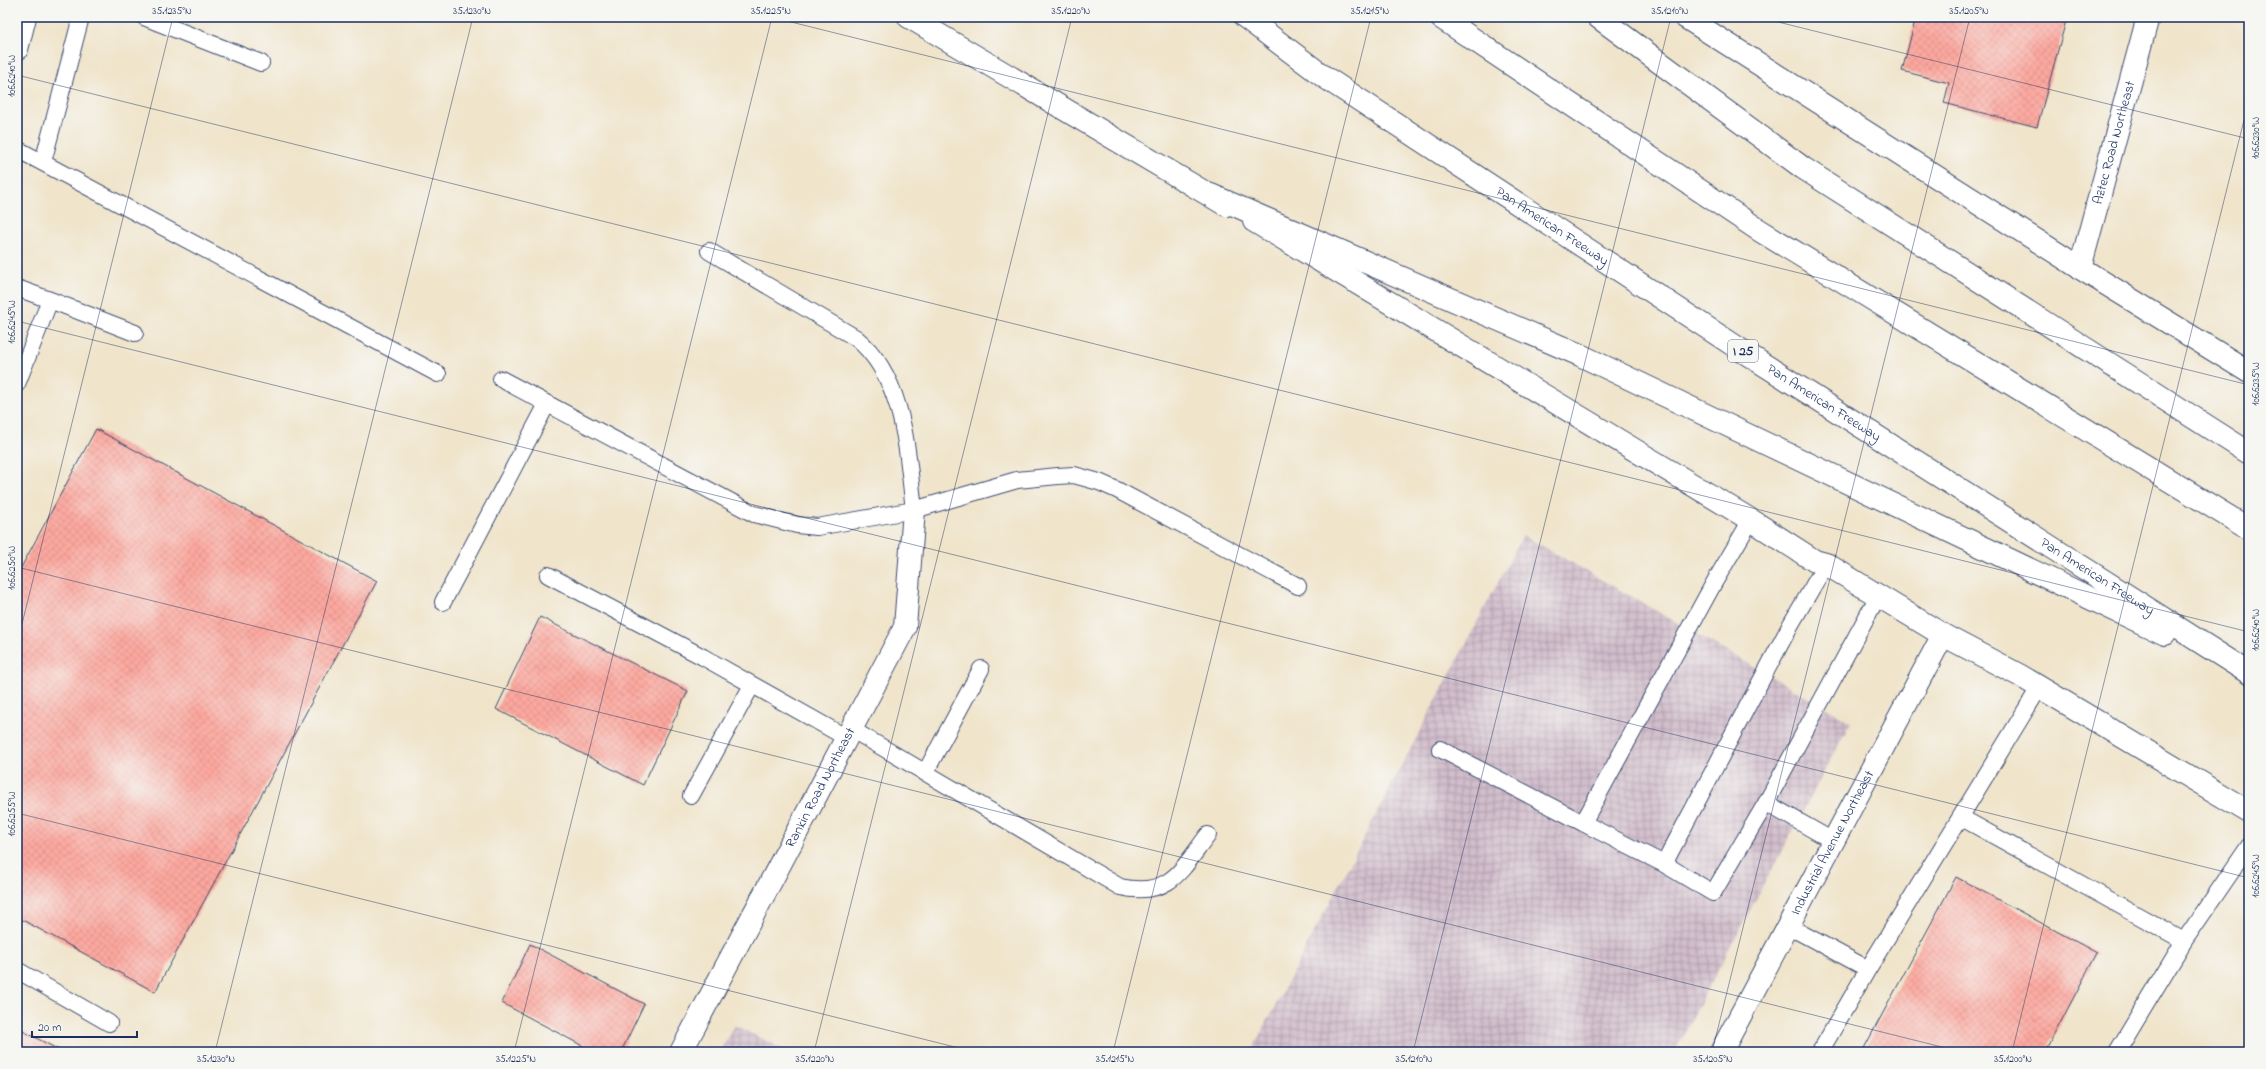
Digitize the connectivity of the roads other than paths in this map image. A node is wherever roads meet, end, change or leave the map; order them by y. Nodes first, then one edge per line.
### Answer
1 (25, 17) edge
2 (81, 17) edge
3 (144, 17) edge
4 (909, 17) edge
5 (1244, 17) edge
6 (1440, 17) edge
7 (1598, 17) edge
8 (1684, 17) edge
9 (2148, 17) edge
10 (17, 49) edge
11 (261, 63) dead end
12 (17, 149) edge
13 (43, 162) junction
14 (1211, 196) junction
15 (709, 251) dead end
16 (2080, 268) junction
17 (17, 288) edge
18 (50, 300) junction
19 (135, 333) dead end
20 (2249, 372) edge
21 (438, 374) dead end
22 (501, 379) dead end
23 (17, 384) edge
24 (547, 404) junction
25 (2249, 453) edge
26 (914, 510) junction
27 (1751, 520) junction
28 (2249, 529) edge
29 (1826, 564) junction
30 (548, 575) dead end
31 (1298, 586) dead end
32 (1878, 596) junction
33 (443, 602) dead end
34 (1943, 634) junction
35 (981, 669) dead end
36 (2249, 673) edge
37 (752, 685) junction
38 (2039, 688) junction
39 (849, 734) junction
40 (1440, 749) dead end
41 (925, 773) junction
42 (691, 796) dead end
43 (1766, 803) junction
44 (2249, 812) edge
45 (1962, 818) junction
46 (1583, 823) junction
47 (1208, 835) dead end
48 (1833, 841) junction
49 (2249, 846) edge
50 (1664, 864) junction
51 (1788, 926) junction
52 (2184, 941) junction
53 (1868, 968) junction
54 (17, 970) edge
55 (109, 1023) dead end
56 (681, 1052) edge
57 (1721, 1052) edge
58 (1820, 1052) edge
59 (2117, 1052) edge

1 - 10 main road
2 - 13 lane
3 - 11 lane
4 - 14 main road
5 - 36 main road, Pan American Freeway / I 25
6 - 28 main road
7 - 25 main road
8 - 16 main road
9 - 16 main road, Aztec Road Northeast
12 - 13 lane
13 - 21 lane
14 - 27 main road
14 - 36 main road
15 - 26 lane
16 - 20 main road
17 - 18 lane
18 - 19 lane
18 - 23 lane
22 - 24 lane
24 - 26 lane
24 - 33 lane
26 - 31 lane
26 - 39 main road, Rankin Road Northeast
27 - 29 main road
27 - 46 lane
29 - 32 main road
29 - 50 lane
30 - 37 lane
32 - 34 main road
32 - 43 lane
34 - 38 main road
34 - 48 main road, Industrial Avenue Northeast
35 - 41 lane
37 - 39 lane
37 - 42 lane
38 - 44 main road
38 - 45 lane
39 - 41 lane
39 - 56 main road, Rankin Road Northeast
40 - 46 lane
41 - 47 lane
43 - 48 lane
43 - 50 lane
45 - 52 lane
45 - 53 lane
46 - 50 lane
48 - 51 main road, Industrial Avenue Northeast
49 - 52 lane
51 - 53 lane
51 - 57 main road, Industrial Avenue Northeast
52 - 59 lane
53 - 58 lane
54 - 55 lane

